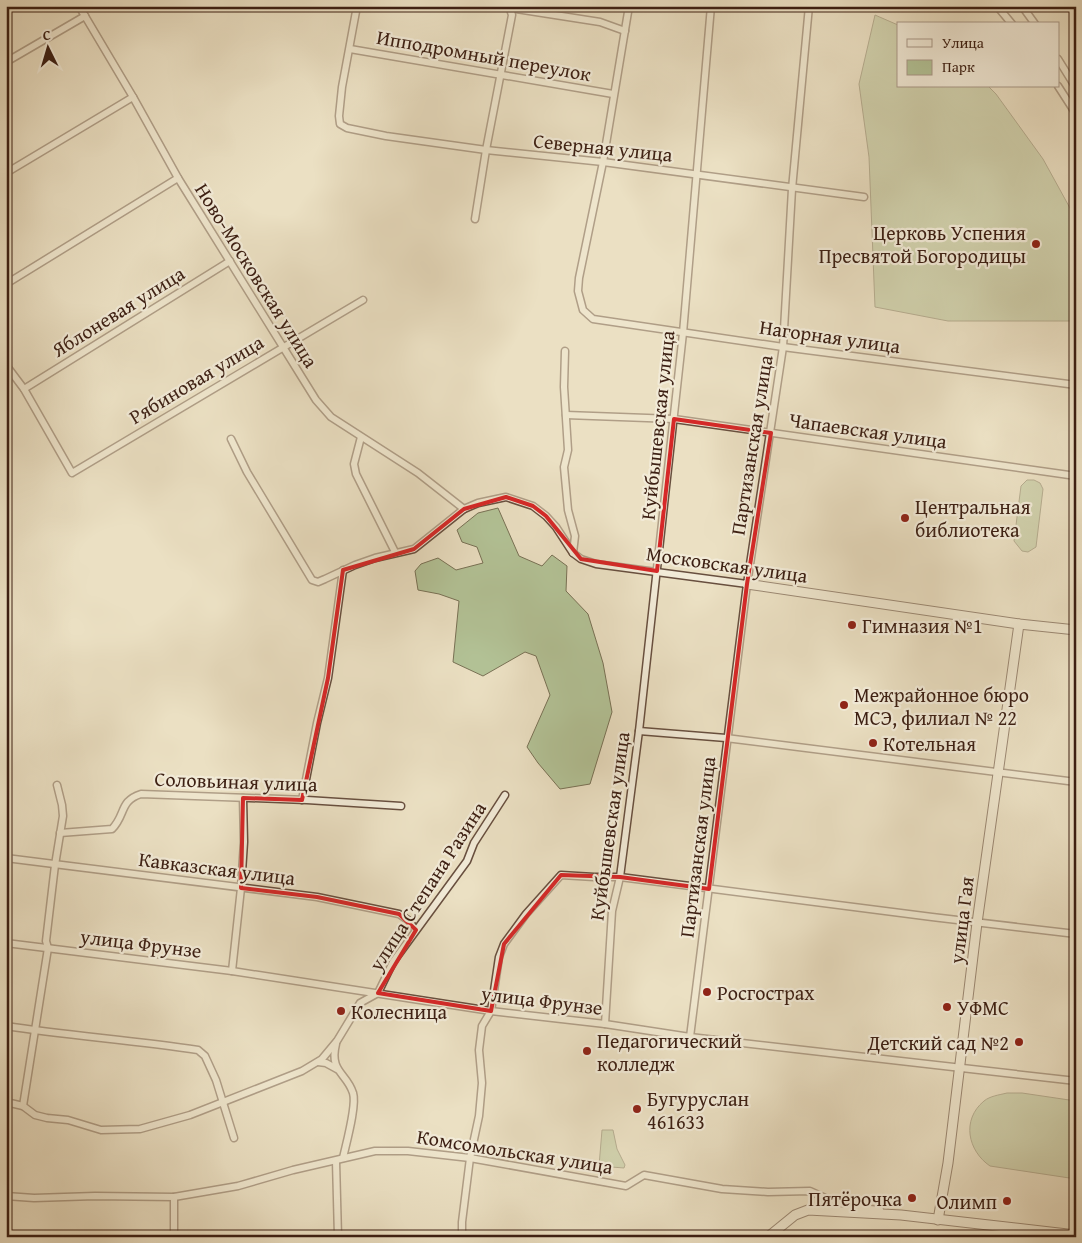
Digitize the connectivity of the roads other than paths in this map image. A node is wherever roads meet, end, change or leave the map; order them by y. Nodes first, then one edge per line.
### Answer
1 (79, 6) edge
2 (357, 6) edge
3 (629, 6) edge
4 (711, 6) edge
5 (809, 6) edge
6 (998, 6) edge
7 (1022, 6) edge
8 (510, 7) edge
9 (85, 16) junction
10 (1010, 22) edge
11 (1034, 22) edge
12 (625, 31) junction
13 (350, 49) junction
14 (6, 62) edge
15 (1060, 62) edge
16 (500, 74) junction
17 (1059, 88) edge
18 (1076, 88) edge
19 (613, 94) junction
20 (133, 97) junction
21 (1076, 114) edge
22 (486, 150) junction
23 (602, 162) junction
24 (6, 174) edge
25 (697, 174) junction
26 (178, 178) junction
27 (792, 188) junction
28 (864, 197) dead end
29 (475, 219) dead end
30 (230, 261) junction
31 (6, 284) edge
32 (363, 300) dead end
33 (684, 332) junction
34 (282, 347) junction
35 (783, 347) junction
36 (565, 351) dead end
37 (6, 365) edge
38 (1076, 385) edge
39 (24, 389) junction
40 (566, 415) junction
41 (674, 419) junction
42 (771, 433) junction
43 (361, 437) junction
44 (231, 439) dead end
45 (1076, 476) edge
46 (464, 509) junction
47 (395, 552) junction
48 (573, 553) junction
49 (343, 570) junction
50 (657, 571) junction
51 (747, 584) junction
52 (1019, 624) junction
53 (1076, 630) edge
54 (640, 730) junction
55 (726, 738) junction
56 (998, 773) junction
57 (1076, 782) edge
58 (57, 785) dead end
59 (505, 795) dead end
60 (243, 798) junction
61 (302, 800) junction
62 (401, 806) dead end
63 (60, 833) junction
64 (6, 858) edge
65 (55, 865) junction
66 (620, 877) junction
67 (241, 888) junction
68 (709, 889) junction
69 (977, 923) junction
70 (416, 930) junction
71 (1076, 934) edge
72 (6, 943) edge
73 (48, 948) junction
74 (232, 971) junction
75 (378, 993) junction
76 (491, 1011) junction
77 (605, 1024) junction
78 (6, 1026) edge
79 (36, 1030) junction
80 (690, 1037) junction
81 (337, 1042) junction
82 (318, 1062) junction
83 (960, 1067) junction
84 (336, 1069) junction
85 (1076, 1081) edge
86 (6, 1102) edge
87 (222, 1102) junction
88 (23, 1106) junction
89 (234, 1138) dead end
90 (343, 1158) junction
91 (470, 1158) junction
92 (336, 1161) junction
93 (6, 1196) edge
94 (174, 1197) junction
95 (861, 1210) junction
96 (938, 1220) junction
97 (1076, 1235) edge
98 (174, 1237) edge
99 (338, 1237) edge
100 (462, 1237) edge
101 (768, 1237) edge

1 - 9 street, Ново-Московская улица
2 - 13 street
3 - 12 street
4 - 25 street, Куйбышевская улица
5 - 27 street, Партизанская улица
6 - 10 street
7 - 11 street
8 - 12 street
8 - 16 street
9 - 14 street
9 - 20 street, Ново-Московская улица
12 - 19 street
13 - 16 street, Ипподромный переулок
13 - 22 street, Северная улица
15 - 18 street
16 - 19 street, Ипподромный переулок
16 - 22 street
17 - 21 street
19 - 23 street
20 - 24 street
20 - 26 street, Ново-Московская улица
22 - 23 street, Северная улица
22 - 29 street
23 - 25 street, Северная улица
23 - 33 street, Нагорная улица
25 - 27 street, Северная улица
25 - 33 street, Куйбышевская улица
26 - 30 street, Ново-Московская улица
26 - 31 street
27 - 28 street, Северная улица
27 - 35 street, Партизанская улица
30 - 34 street, Ново-Московская улица
30 - 39 street, Яблоневая улица
32 - 34 street, Рябиновая улица
33 - 35 street, Нагорная улица
33 - 41 street, Куйбышевская улица
34 - 39 street, Рябиновая улица
34 - 43 street, Ново-Московская улица
35 - 38 street, Нагорная улица
35 - 42 street, Партизанская улица
36 - 40 street
37 - 39 street
40 - 41 street, Чапаевская улица
40 - 48 street
41 - 42 street, Чапаевская улица
41 - 50 street, Куйбышевская улица
42 - 45 street, Чапаевская улица
42 - 51 street, Партизанская улица
43 - 46 street, Ново-Московская улица
43 - 47 street
44 - 49 street
46 - 47 street
46 - 48 street
47 - 49 street
48 - 50 street, Московская улица
49 - 61 street
50 - 51 street, Московская улица
50 - 54 street, Куйбышевская улица
51 - 52 main road, Московская улица
51 - 55 street, Партизанская улица
52 - 53 main road, Московская улица
52 - 56 main road, улица Гая
54 - 55 street
54 - 66 street, Куйбышевская улица
55 - 56 street
55 - 68 street, Партизанская улица
56 - 57 street
56 - 69 main road, улица Гая
58 - 63 street
59 - 70 street, улица Степана Разина
60 - 61 street, Соловьиная улица
60 - 63 street, Соловьиная улица
60 - 67 street
61 - 62 street, Соловьиная улица
63 - 65 street
64 - 65 street, Кавказская улица
65 - 67 street, Кавказская улица
65 - 73 street
66 - 68 street
66 - 76 street
66 - 77 street, Куйбышевская улица
67 - 70 street, Кавказская улица
67 - 74 street
68 - 69 street
68 - 80 street, Партизанская улица
69 - 71 street
69 - 83 main road, улица Гая
70 - 75 street, улица Степана Разина
72 - 73 street, улица Фрунзе
73 - 74 street, улица Фрунзе
73 - 79 street
74 - 75 street, улица Фрунзе
75 - 76 street, улица Фрунзе
75 - 81 street, улица Степана Разина
76 - 77 street, улица Фрунзе
76 - 91 street
77 - 80 street, улица Фрунзе
78 - 79 street
79 - 87 street
79 - 88 street
80 - 83 street, улица Фрунзе
81 - 82 street, улица Степана Разина
81 - 84 street
82 - 84 street
82 - 87 street, улица Степана Разина
83 - 85 street, улица Фрунзе
83 - 96 main road, улица Гая
84 - 90 street
86 - 88 street, улица Степана Разина
87 - 88 street, улица Степана Разина
87 - 89 street
90 - 91 street, Комсомольская улица
90 - 92 street, Комсомольская улица
91 - 95 street, Комсомольская улица
91 - 100 street
92 - 94 street, Комсомольская улица
92 - 99 street
93 - 94 street, Комсомольская улица
94 - 98 street
95 - 96 main road, Комсомольская улица
95 - 101 main road, Комсомольская улица
96 - 97 main road, Комсомольская улица

